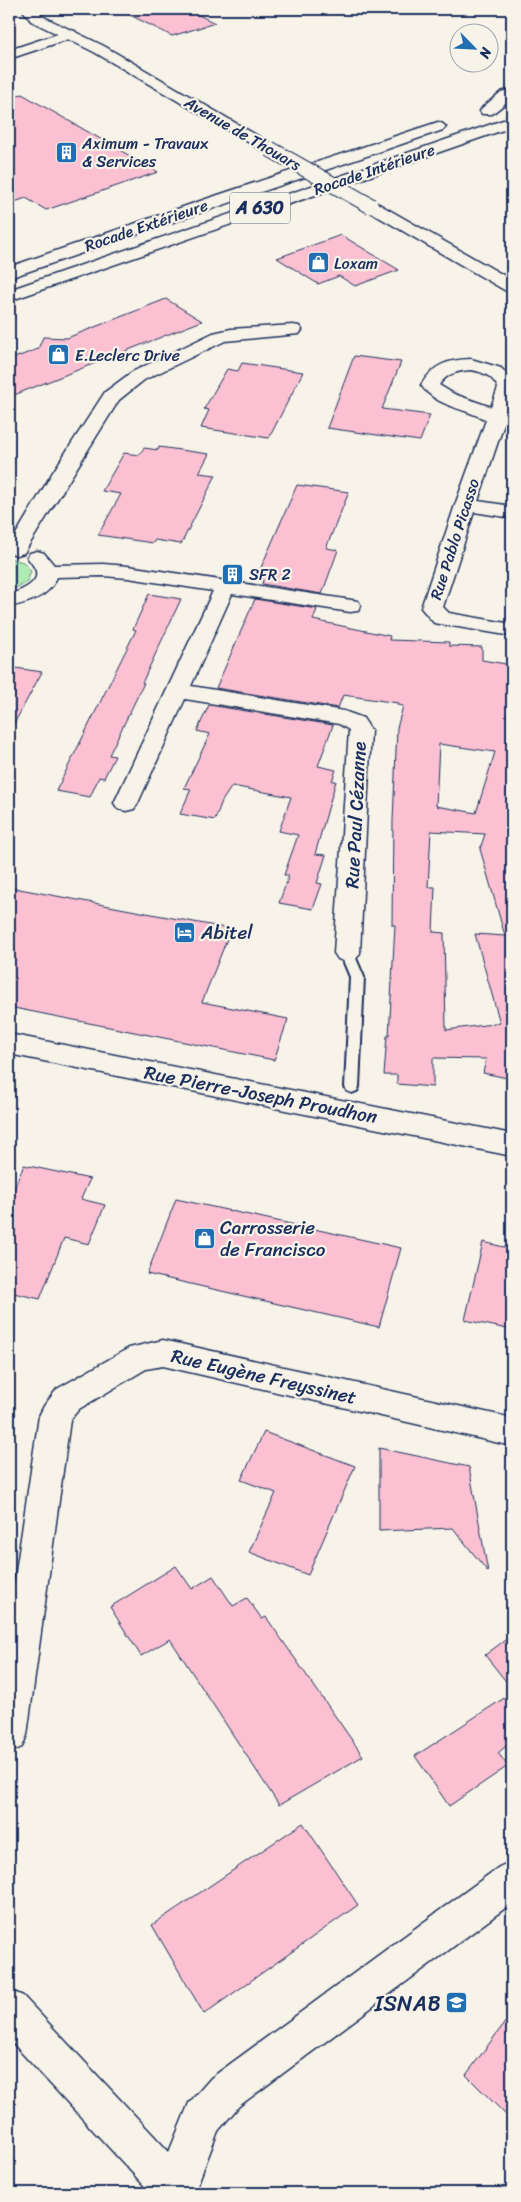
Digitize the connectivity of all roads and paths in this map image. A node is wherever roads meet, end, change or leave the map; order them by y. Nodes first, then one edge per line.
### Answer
1 (32, 13) edge
2 (14, 15) dead end
3 (70, 34) junction
4 (9, 55) edge
5 (512, 92) edge
6 (512, 103) edge
7 (487, 111) junction
8 (468, 118) dead end
9 (512, 122) edge
10 (449, 124) dead end
11 (512, 128) edge
12 (450, 143) junction
13 (9, 273) edge
14 (512, 287) edge
15 (9, 296) edge
16 (294, 330) dead end
17 (496, 418) dead end
18 (465, 505) junction
19 (512, 512) edge
20 (13, 549) edge
21 (47, 571) junction
22 (225, 587) junction
23 (9, 601) edge
24 (350, 606) dead end
25 (512, 630) edge
26 (177, 692) junction
27 (126, 803) dead end
28 (347, 953) joint
29 (9, 1044) edge
30 (352, 1087) dead end
31 (512, 1145) edge
32 (512, 1432) edge
33 (9, 1735) edge
34 (512, 1880) edge
35 (9, 2010) edge
36 (176, 2192) edge

1 - 2 main road, Avenue de Thouars
1 - 3 main road, Avenue de Thouars
3 - 4 main road
3 - 14 main road, Avenue de Thouars, bridge
5 - 7 main road
6 - 7 main road
7 - 8 main road
9 - 12 main road, Rocade Intérieure / A 630
10 - 13 main road, Rocade Extérieure / A 630
11 - 12 main road
12 - 15 main road, Rocade Intérieure / A 630
16 - 20 main road
17 - 18 main road, Rue Pablo Picasso
18 - 19 main road
18 - 25 main road, Rue Pablo Picasso
20 - 21 main road
21 - 22 main road
21 - 23 main road
22 - 24 main road
22 - 26 main road
26 - 27 main road
26 - 28 main road, Rue Paul Cézanne
28 - 30 lane, Rue Paul Cézanne
29 - 31 main road, Rue Pierre-Joseph Proudhon
32 - 33 main road, Rue Eugène Freyssinet
34 - 36 main road
35 - 36 main road

